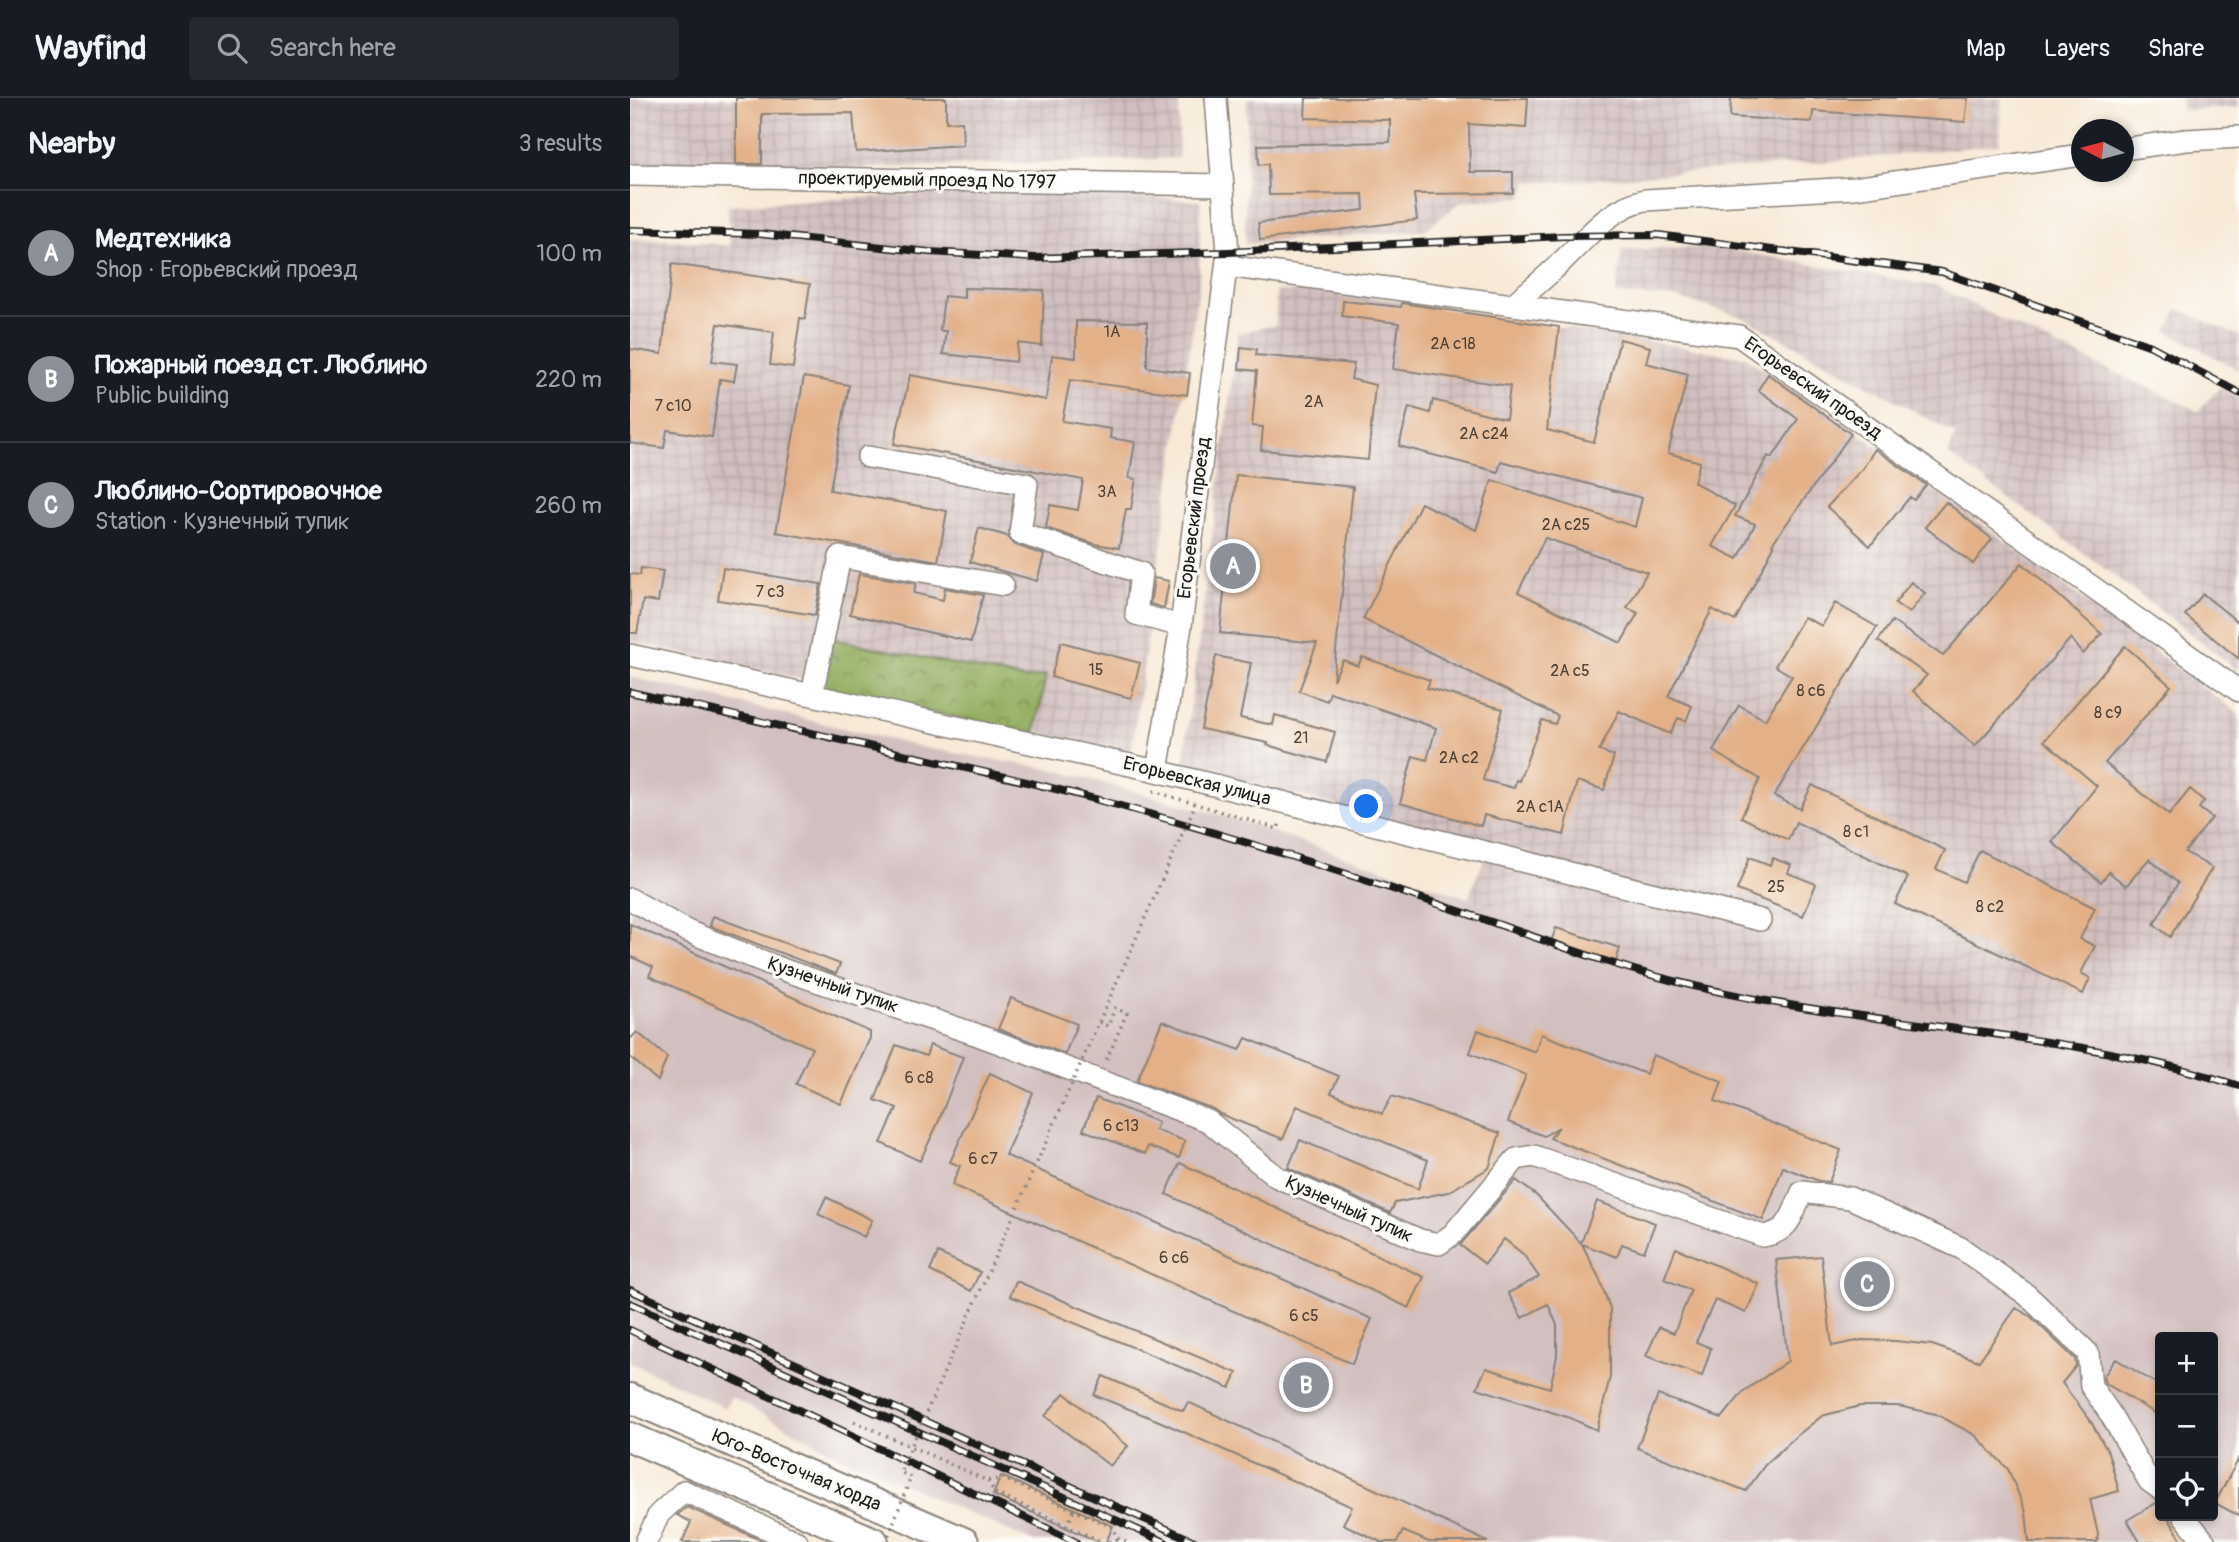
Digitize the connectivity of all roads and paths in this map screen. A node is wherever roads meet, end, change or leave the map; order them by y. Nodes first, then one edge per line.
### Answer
1 (1216, 98) edge
2 (2239, 137) edge
3 (2134, 147) edge
4 (2071, 156) edge
5 (630, 175) edge
6 (1223, 185) junction
7 (1227, 266) junction
8 (1512, 305) junction
9 (868, 457) dead end
10 (1003, 585) dead end
11 (1181, 626) junction
12 (630, 655) edge
13 (2239, 691) edge
14 (811, 695) junction
15 (1157, 771) junction
16 (1278, 830) dead end
17 (630, 899) edge
18 (1760, 920) dead end
19 (1099, 1022) junction
20 (1102, 1071) dead end
21 (630, 1398) edge
22 (855, 1420) dead end
23 (630, 1437) edge
24 (912, 1446) junction
25 (988, 1480) junction
26 (2155, 1485) edge
27 (1074, 1510) junction
28 (2188, 1521) edge
29 (1068, 1526) junction
30 (1119, 1539) junction
31 (646, 1542) edge
32 (797, 1542) edge
33 (874, 1542) edge
34 (886, 1542) edge
35 (964, 1542) edge
36 (1103, 1542) edge
37 (1110, 1542) edge
38 (1126, 1542) edge
39 (2205, 1542) edge

1 - 6 street, Егорьевский проезд
2 - 3 street
4 - 8 street
5 - 6 street, проектируемый проезд № 1797
6 - 7 street, Егорьевский проезд
7 - 8 street, Егорьевский проезд
7 - 11 street, Егорьевский проезд
8 - 13 street, Егорьевский проезд
9 - 11 street
10 - 14 street
11 - 15 street, Егорьевский проезд
12 - 14 street, Егорьевская улица
14 - 15 street, Егорьевская улица
15 - 18 street, Егорьевская улица
16 - 19 path, bridge
17 - 26 street, Кузнечный тупик
19 - 20 path
19 - 24 path, bridge
21 - 35 main road, Юго-Восточная хорда
22 - 24 path
23 - 33 main road, Юго-Восточная хорда
24 - 25 path
24 - 34 path, bridge
25 - 27 path
25 - 29 path
27 - 29 path
27 - 30 path
28 - 39 street
29 - 36 path
30 - 37 path
30 - 38 path
31 - 32 street

